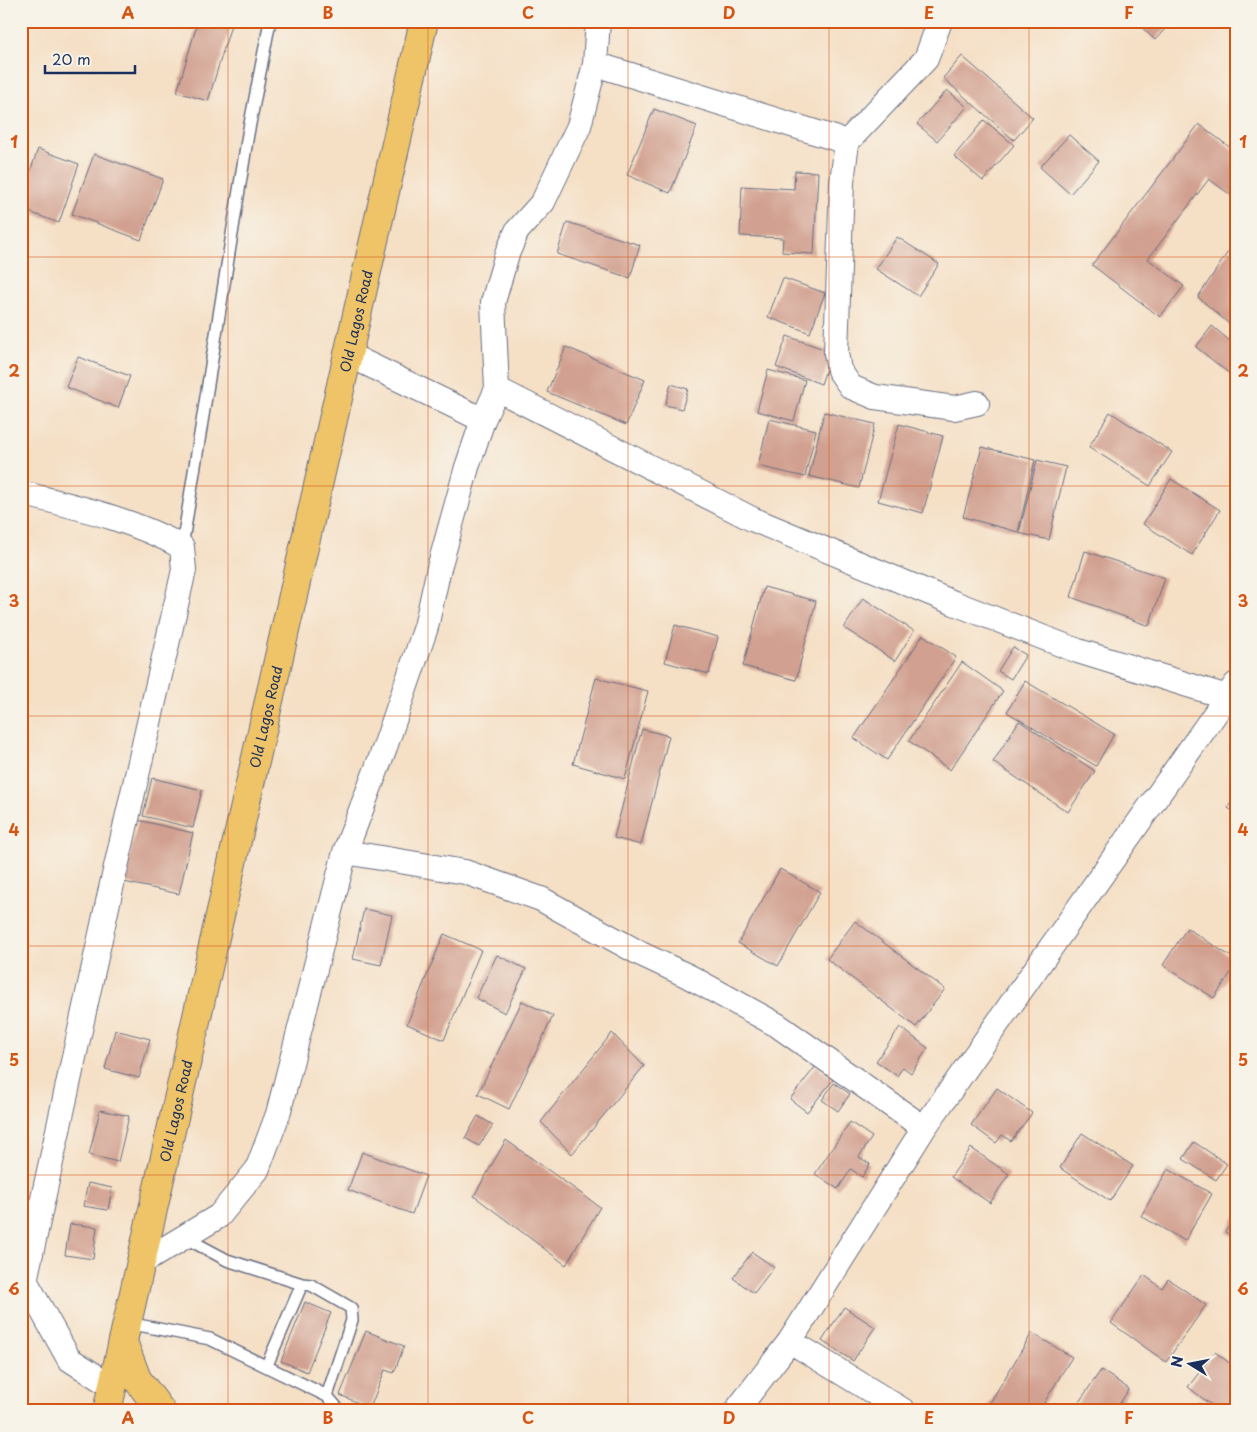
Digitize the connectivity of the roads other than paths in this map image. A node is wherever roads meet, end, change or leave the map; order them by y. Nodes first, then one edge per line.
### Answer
1 (270, 21) edge
2 (424, 21) edge
3 (598, 21) edge
4 (940, 21) edge
5 (595, 64) junction
6 (847, 142) junction
7 (347, 354) junction
8 (498, 389) junction
9 (977, 403) dead end
10 (483, 420) junction
11 (21, 493) edge
12 (182, 546) junction
13 (1231, 691) edge
14 (344, 852) junction
15 (924, 1128) junction
16 (184, 1237) junction
17 (141, 1263) junction
18 (302, 1284) junction
19 (23, 1286) edge
20 (125, 1332) junction
21 (790, 1340) junction
22 (267, 1365) junction
23 (327, 1396) junction
24 (110, 1399) edge
25 (161, 1411) edge
26 (340, 1411) edge
27 (736, 1411) edge
28 (904, 1411) edge

1 - 12 lane
2 - 7 main road, Old Lagos Road
3 - 5 street
4 - 6 street
5 - 6 street
5 - 8 street
6 - 9 street
7 - 10 street
7 - 17 main road, Old Lagos Road
8 - 10 street
8 - 13 street
10 - 14 street
11 - 12 street
12 - 19 street
13 - 15 street
14 - 15 street
14 - 16 street
15 - 21 street
16 - 17 street
16 - 18 lane
17 - 20 main road, Old Lagos Road
18 - 22 lane
18 - 23 lane
19 - 24 street
20 - 22 lane
20 - 24 main road, Old Lagos Road
20 - 25 main road
21 - 27 street
21 - 28 street
22 - 23 lane
23 - 26 lane

